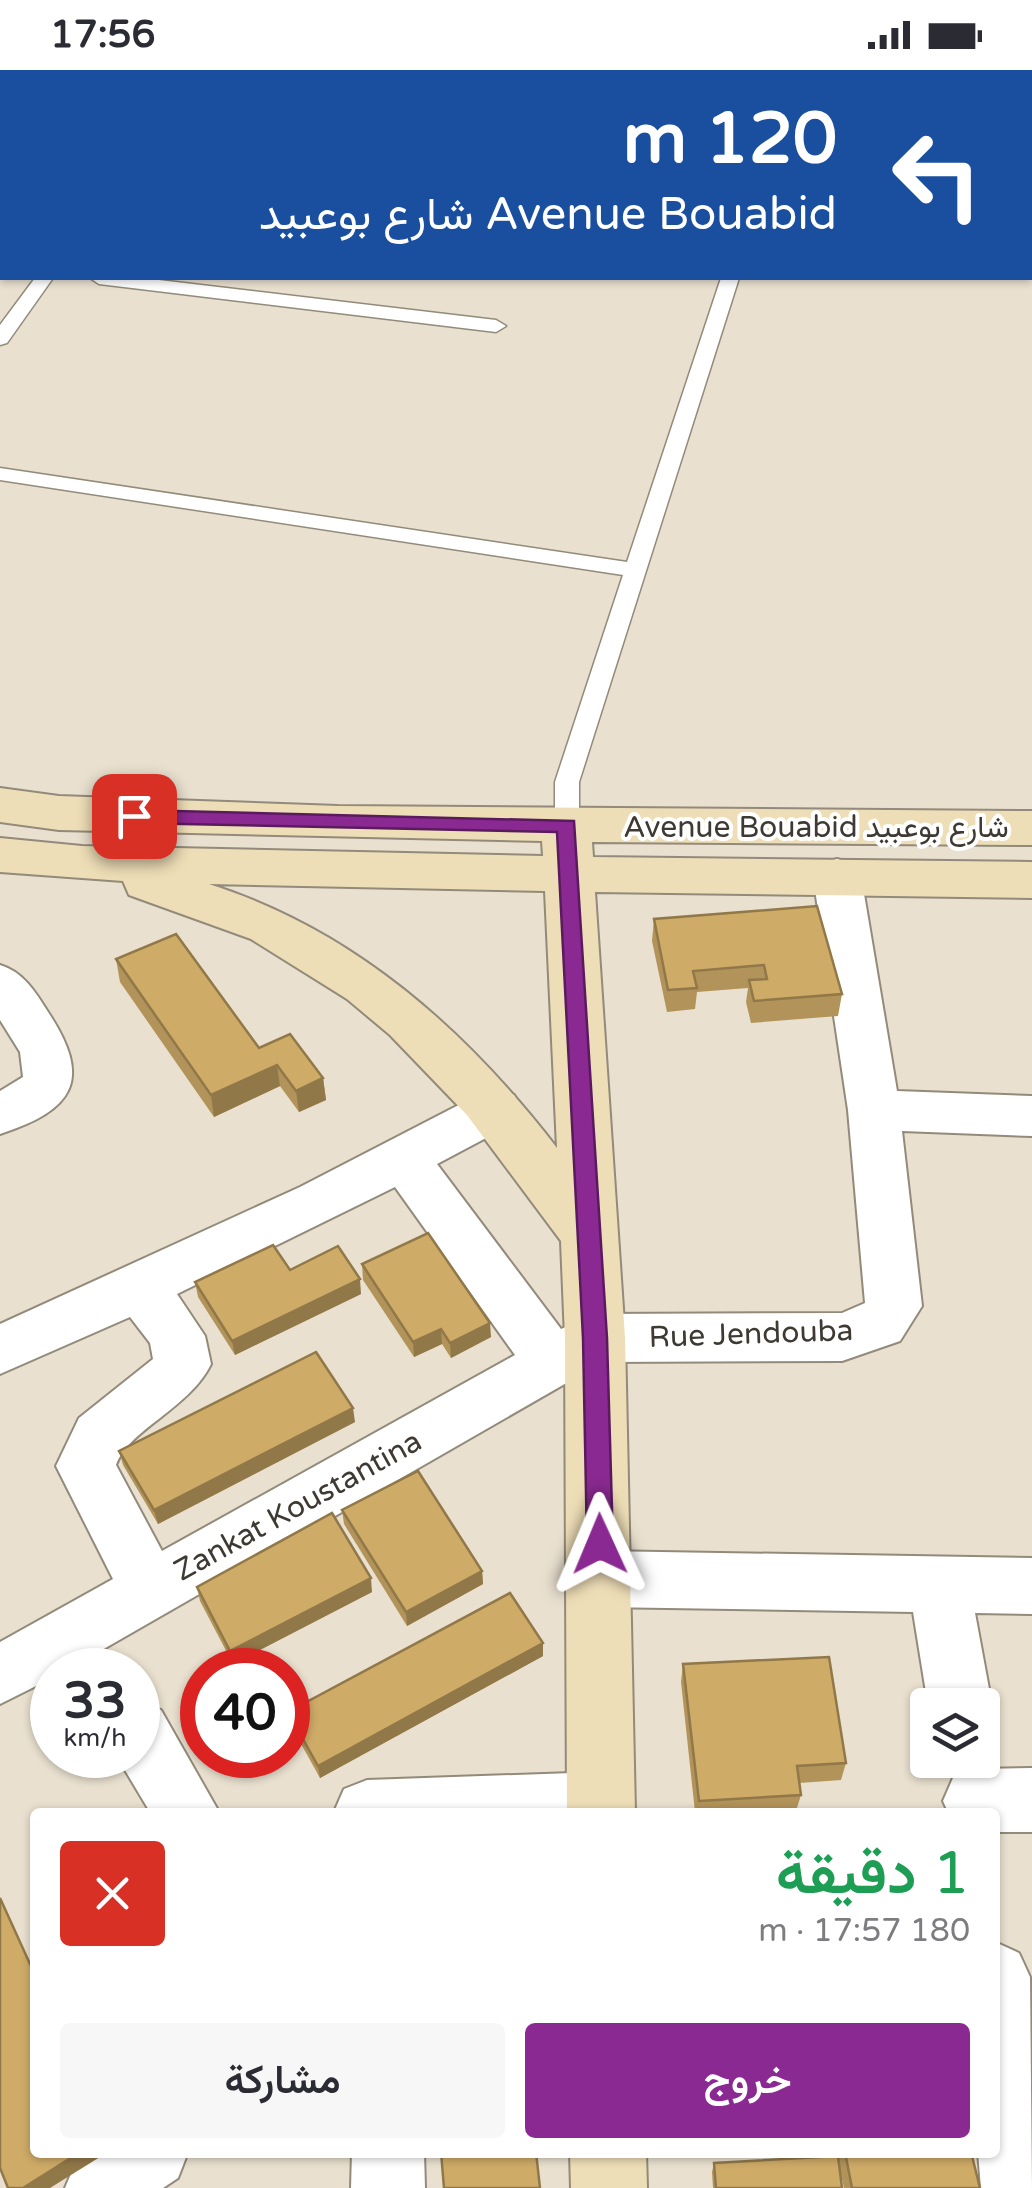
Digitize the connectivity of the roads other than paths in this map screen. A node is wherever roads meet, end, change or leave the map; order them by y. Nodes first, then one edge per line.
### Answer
1 (43, 280) edge
2 (116, 280) edge
3 (268, 280) edge
4 (729, 280) edge
5 (257, 297) junction
6 (496, 326) dead end
7 (0, 339) edge
8 (0, 474) edge
9 (636, 570) junction
10 (5, 811) edge
11 (1032, 828) edge
12 (567, 850) junction
13 (0, 855) edge
14 (82, 863) junction
15 (837, 876) junction
16 (1032, 880) edge
17 (0, 982) edge
18 (496, 1108) junction
19 (874, 1110) junction
20 (0, 1114) edge
21 (1032, 1116) edge
22 (404, 1158) junction
23 (588, 1234) junction
24 (139, 1286) junction
25 (3, 1342) edge
26 (574, 1350) junction
27 (601, 1579) junction
28 (940, 1586) junction
29 (1032, 1586) edge
30 (150, 1590) junction
31 (92, 1648) edge
32 (30, 1667) edge
33 (0, 1675) edge
34 (957, 1688) edge
35 (160, 1769) edge
36 (184, 1808) edge
37 (601, 1808) edge
38 (1000, 2022) edge
39 (144, 2158) edge
40 (388, 2158) edge
41 (608, 2158) edge
42 (102, 2188) edge
43 (388, 2188) edge
44 (608, 2188) edge
45 (1018, 2188) edge

1 - 7 lane
2 - 5 lane
3 - 5 lane
4 - 9 lane
5 - 6 lane
8 - 9 lane
9 - 12 lane
10 - 12 street, Avenue Bouabid شارع بوعبيد
11 - 12 street, Avenue Bouabid شارع بوعبيد
12 - 14 street, Avenue Bouabid شارع بوعبيد
12 - 15 street, Avenue Bouabid شارع بوعبيد
12 - 23 street
13 - 14 street, Avenue Bouabid شارع بوعبيد
14 - 18 street
15 - 16 street, Avenue Bouabid شارع بوعبيد
15 - 19 street
17 - 20 street
18 - 22 street
18 - 23 street
19 - 21 street
19 - 26 street, Rue Jendouba
22 - 24 street
22 - 26 street
23 - 26 street
24 - 25 street
24 - 30 street
26 - 27 street
26 - 30 street, Zankat Koustantina
27 - 28 street
27 - 37 street
28 - 29 street
28 - 34 street
30 - 31 street, Zankat Koustantina
32 - 33 street, Zankat Koustantina
35 - 36 street
38 - 45 street
39 - 42 street
40 - 43 street
41 - 44 street

